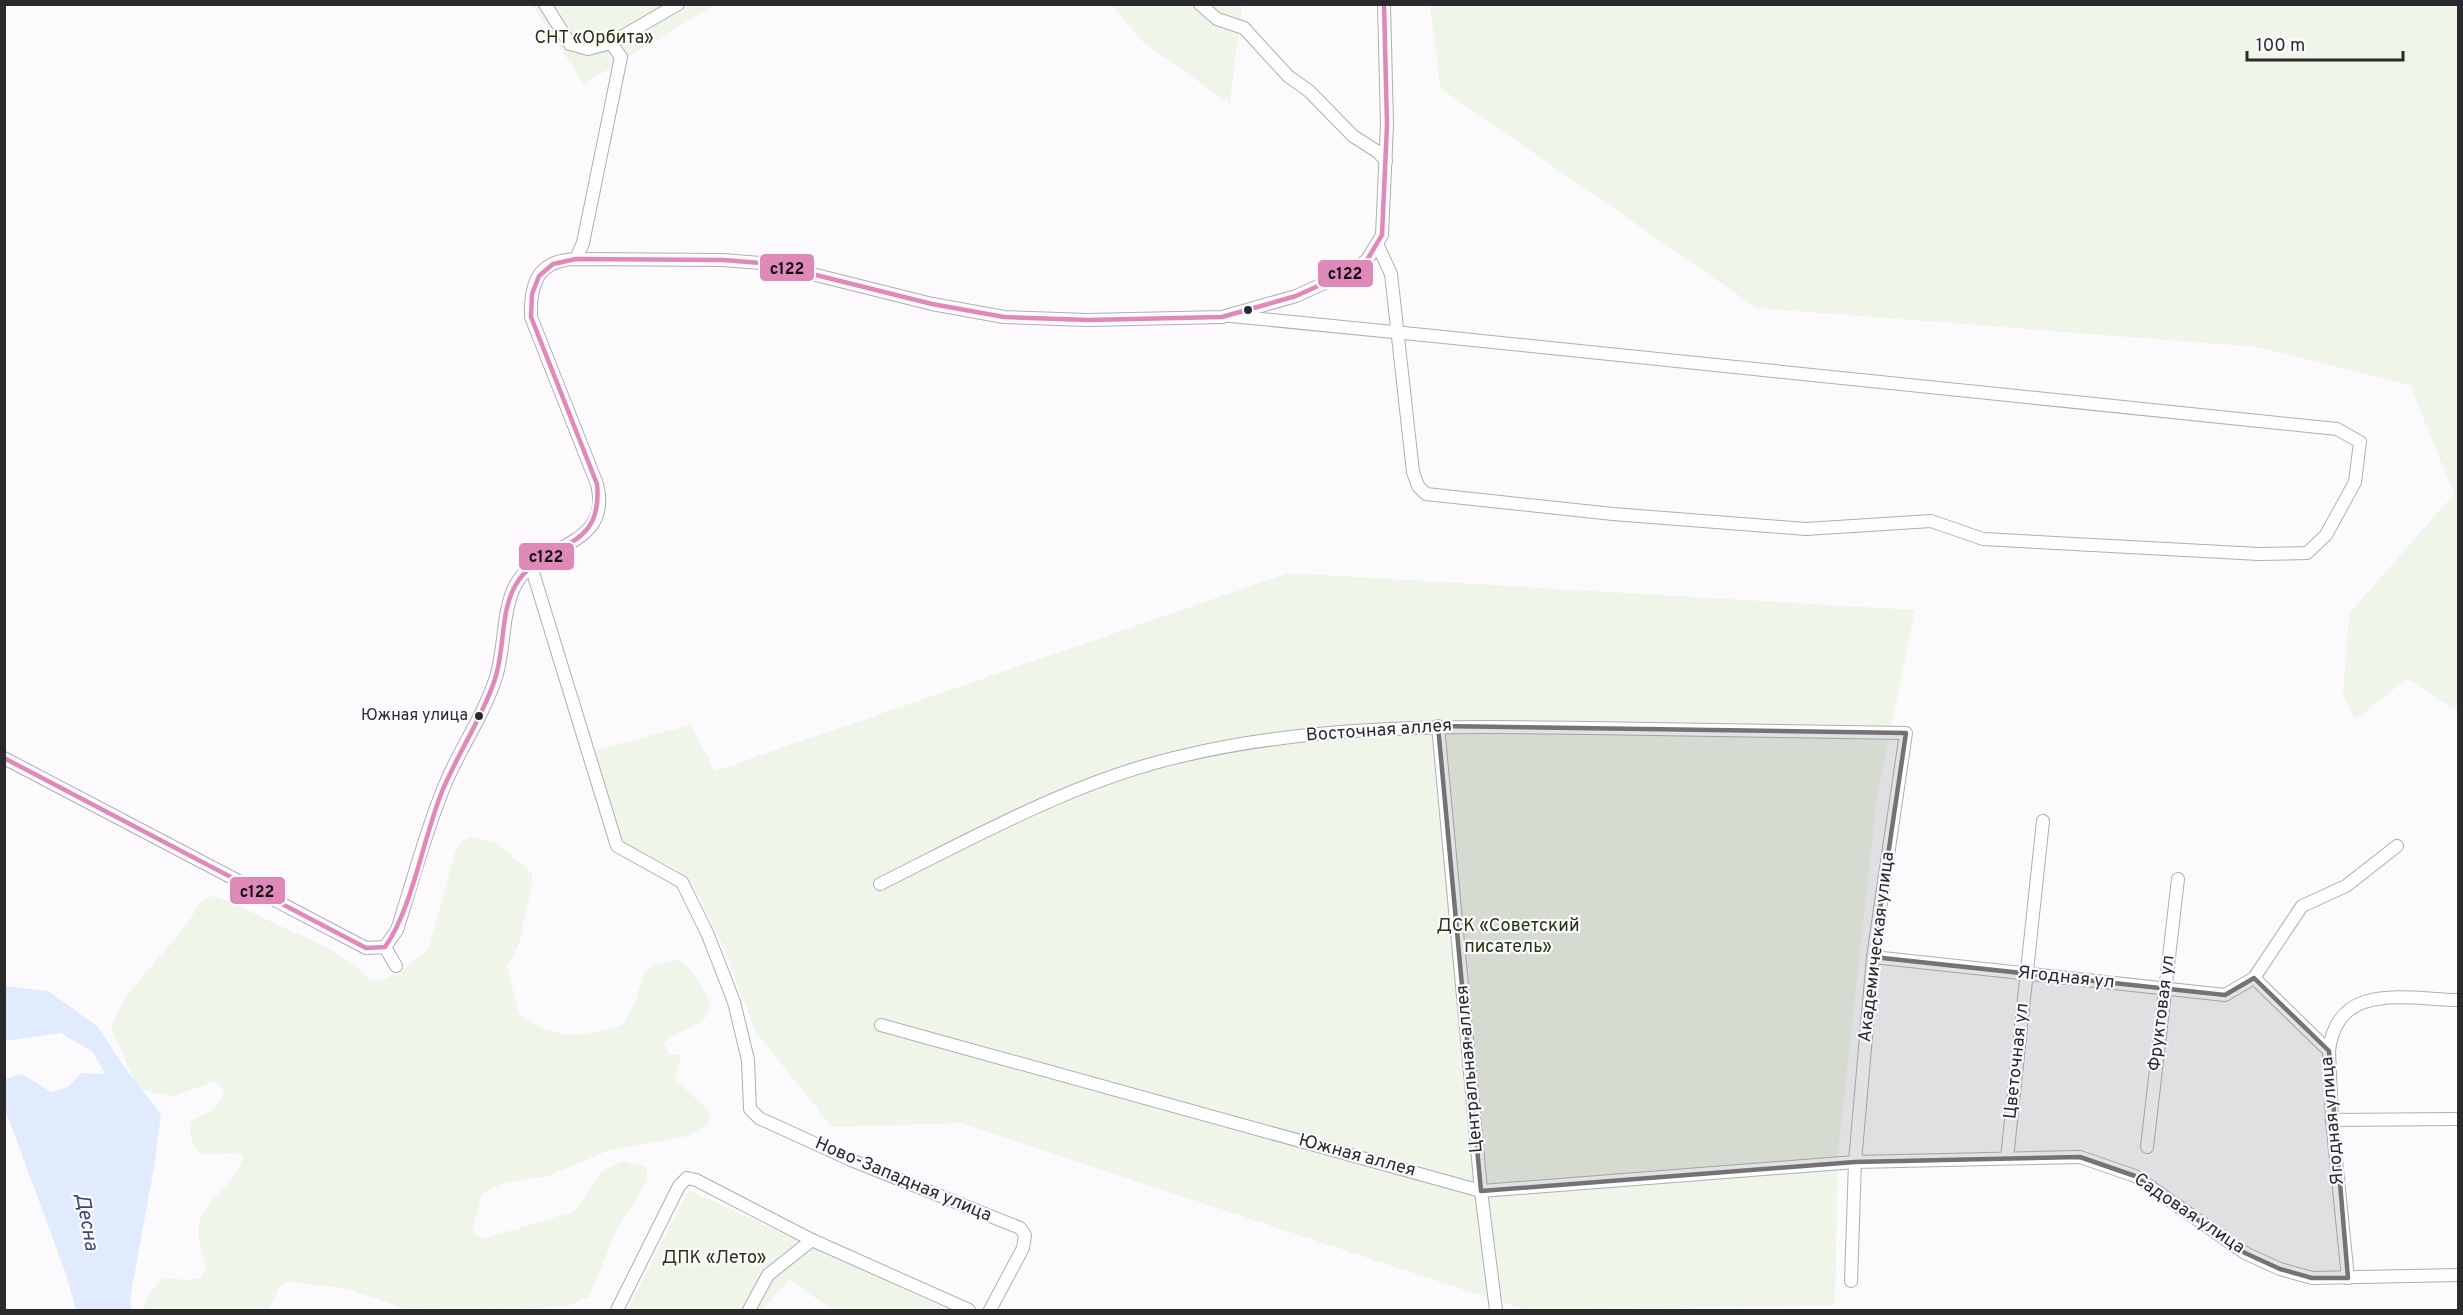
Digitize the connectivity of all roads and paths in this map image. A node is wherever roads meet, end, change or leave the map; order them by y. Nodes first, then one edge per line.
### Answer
1 (545, 4) edge
2 (678, 4) edge
3 (1200, 4) edge
4 (1384, 4) edge
5 (611, 43) junction
6 (1386, 161) junction
7 (1378, 246) junction
8 (576, 259) junction
9 (1231, 316) junction
10 (1399, 332) junction
11 (531, 566) junction
12 (1438, 726) junction
13 (1906, 733) joint
14 (4, 758) edge
15 (2043, 821) dead end
16 (2397, 846) dead end
17 (2178, 879) dead end
18 (880, 884) dead end
19 (385, 947) junction
20 (1873, 957) junction
21 (396, 966) dead end
22 (2026, 974) junction
23 (2254, 978) junction
24 (2165, 988) junction
25 (2458, 1000) edge
26 (881, 1025) dead end
27 (2330, 1051) junction
28 (2458, 1119) edge
29 (2332, 1120) junction
30 (2147, 1147) dead end
31 (2007, 1158) junction
32 (1850, 1162) junction
33 (1481, 1191) junction
34 (812, 1240) junction
35 (2458, 1275) edge
36 (2348, 1278) junction
37 (1851, 1281) dead end
38 (1495, 1308) edge
39 (617, 1311) edge
40 (748, 1311) edge
41 (969, 1311) edge
42 (990, 1311) edge

1 - 5 street
2 - 5 street
3 - 6 street
4 - 6 street
5 - 8 street
6 - 7 street
7 - 9 street
7 - 10 street
8 - 9 street
8 - 11 street
9 - 10 street
10 - 10 street
11 - 19 street
11 - 42 street, Ново-Западная улица
12 - 13 street, Восточная аллея
12 - 18 street, Восточная аллея
12 - 33 street, Центральная аллея
13 - 20 street, Академическая улица
14 - 19 street
15 - 22 street, Цветочная ул
16 - 23 street
17 - 24 street, Фруктовая ул
19 - 21 street
20 - 22 street, Ягодная ул
20 - 32 street, Академическая улица
22 - 24 street, Ягодная ул
22 - 31 street, Цветочная ул
23 - 24 street, Ягодная ул
23 - 27 street, Ягодная улица
24 - 30 street, Фруктовая ул
25 - 27 street
26 - 33 street, Южная аллея
27 - 29 street, Ягодная улица
28 - 29 street
29 - 36 street, Ягодная улица
31 - 32 street, Садовая улица
31 - 36 street, Садовая улица
32 - 33 street, Южная аллея
32 - 37 street, Академическая улица
33 - 38 street, Центральная аллея
34 - 39 street
34 - 40 street
34 - 41 street
35 - 36 street, Садовая улица

